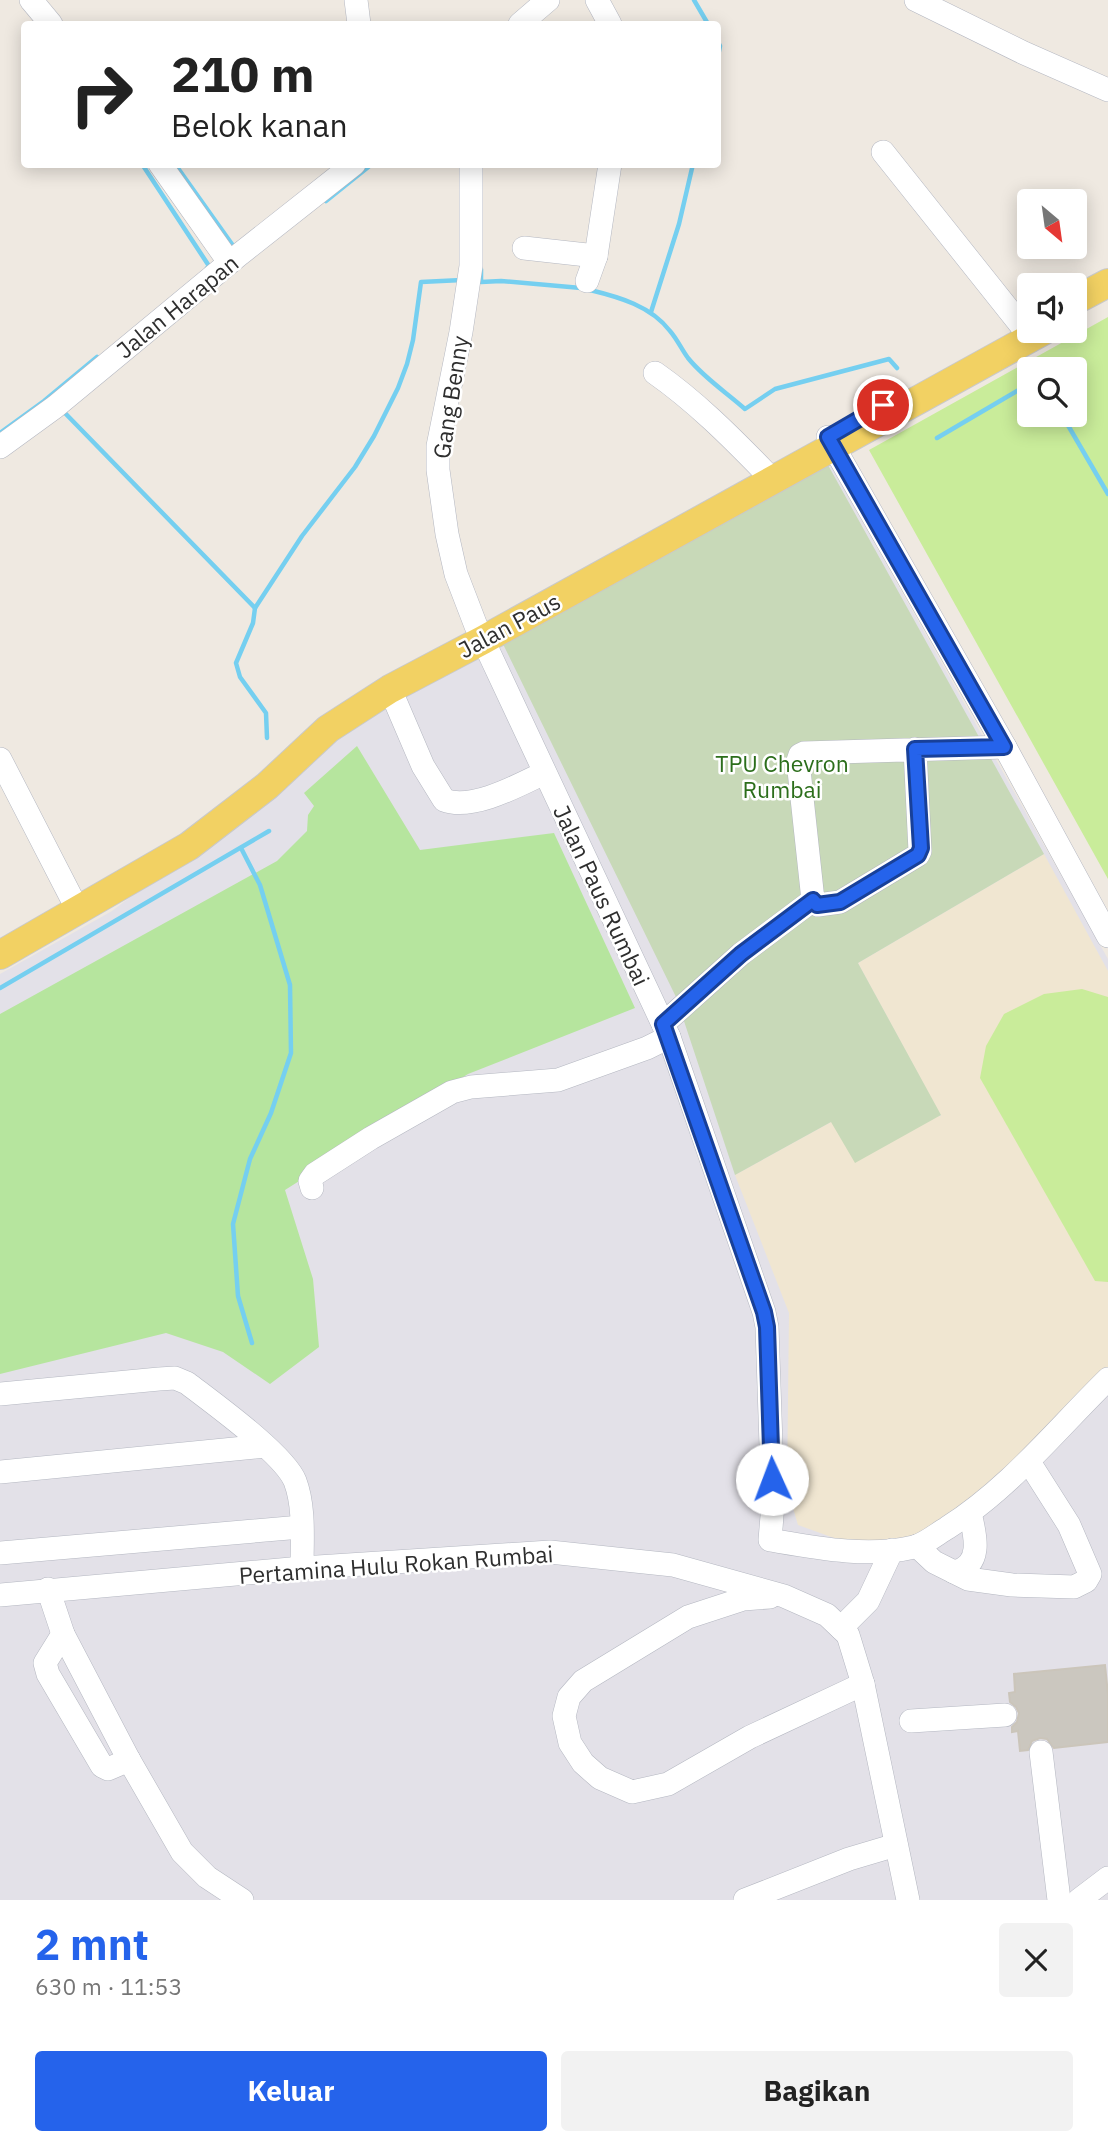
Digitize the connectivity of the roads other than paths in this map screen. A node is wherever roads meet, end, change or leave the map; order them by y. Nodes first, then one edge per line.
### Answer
1 (31, 0) edge
2 (356, 0) edge
3 (548, 0) edge
4 (597, 0) edge
5 (916, 0) edge
6 (48, 21) edge
7 (359, 21) edge
8 (524, 21) edge
9 (608, 21) edge
10 (1108, 90) edge
11 (883, 152) dead end
12 (163, 168) edge
13 (349, 168) edge
14 (471, 168) edge
15 (609, 168) edge
16 (524, 247) dead end
17 (597, 256) junction
18 (229, 262) junction
19 (587, 281) dead end
20 (1108, 283) edge
21 (1087, 295) edge
22 (1108, 295) edge
23 (1087, 306) edge
24 (1017, 311) edge
25 (1017, 337) edge
26 (654, 373) dead end
27 (830, 442) junction
28 (0, 447) edge
29 (764, 471) junction
30 (479, 633) junction
31 (390, 689) junction
32 (1004, 747) junction
33 (915, 749) junction
34 (0, 759) edge
35 (544, 773) junction
36 (71, 897) junction
37 (813, 900) junction
38 (1108, 936) edge
39 (0, 938) edge
40 (0, 955) edge
41 (666, 1030) junction
42 (312, 1188) dead end
43 (1108, 1379) edge
44 (0, 1394) edge
45 (265, 1446) junction
46 (1029, 1462) junction
47 (0, 1472) edge
48 (970, 1513) junction
49 (301, 1527) junction
50 (918, 1546) junction
51 (892, 1550) junction
52 (0, 1553) edge
53 (302, 1568) junction
54 (954, 1572) junction
55 (48, 1589) junction
56 (0, 1595) edge
57 (784, 1596) junction
58 (834, 1622) junction
59 (63, 1634) junction
60 (863, 1684) junction
61 (1005, 1715) dead end
62 (911, 1721) dead end
63 (1041, 1752) dead end
64 (129, 1760) junction
65 (896, 1845) junction
66 (1108, 1878) edge
67 (242, 1900) edge
68 (745, 1900) edge
69 (908, 1900) edge
70 (1059, 1900) edge
71 (1080, 1900) edge

1 - 6 street
2 - 7 street
3 - 8 street
4 - 9 street
5 - 10 street
11 - 24 street
12 - 18 street
13 - 18 street, Jalan Harapan
14 - 30 street, Gang Benny
15 - 17 street
16 - 17 street
17 - 19 street
18 - 28 street, Jalan Harapan
20 - 21 main road
22 - 23 main road
25 - 27 main road, Jalan Paus
26 - 29 street
27 - 29 main road, Jalan Paus
27 - 30 main road, Jalan Paus
27 - 32 street
29 - 30 main road, Jalan Paus
30 - 31 main road, Jalan Paus
30 - 35 street, Jalan Paus Rumbai
30 - 36 main road, Jalan Paus
31 - 35 street
31 - 40 main road, Jalan Paus
32 - 33 street
32 - 38 street
33 - 37 street
33 - 37 street
34 - 36 street
35 - 41 street, Jalan Paus Rumbai
36 - 39 main road, Jalan Paus
37 - 41 street
41 - 42 street
41 - 51 street, Jalan Paus Rumbai
43 - 46 street, Jalan Paus Rumbai
44 - 45 street
45 - 47 street
45 - 49 street
46 - 48 street, Jalan Paus Rumbai
46 - 54 street
48 - 50 street, Jalan Paus Rumbai
48 - 54 street
49 - 52 street
49 - 53 street
50 - 51 street, Jalan Paus Rumbai
50 - 54 street
51 - 58 street
53 - 55 street, Pertamina Hulu Rokan Rumbai
53 - 57 street, Pertamina Hulu Rokan Rumbai
55 - 56 street, Pertamina Hulu Rokan Rumbai
55 - 59 street
57 - 58 street, Pertamina Hulu Rokan Rumbai
57 - 60 street
58 - 60 street
59 - 64 street
59 - 64 street
60 - 65 street
61 - 62 street
63 - 70 street
64 - 67 street
65 - 68 street
65 - 69 street
66 - 71 street

